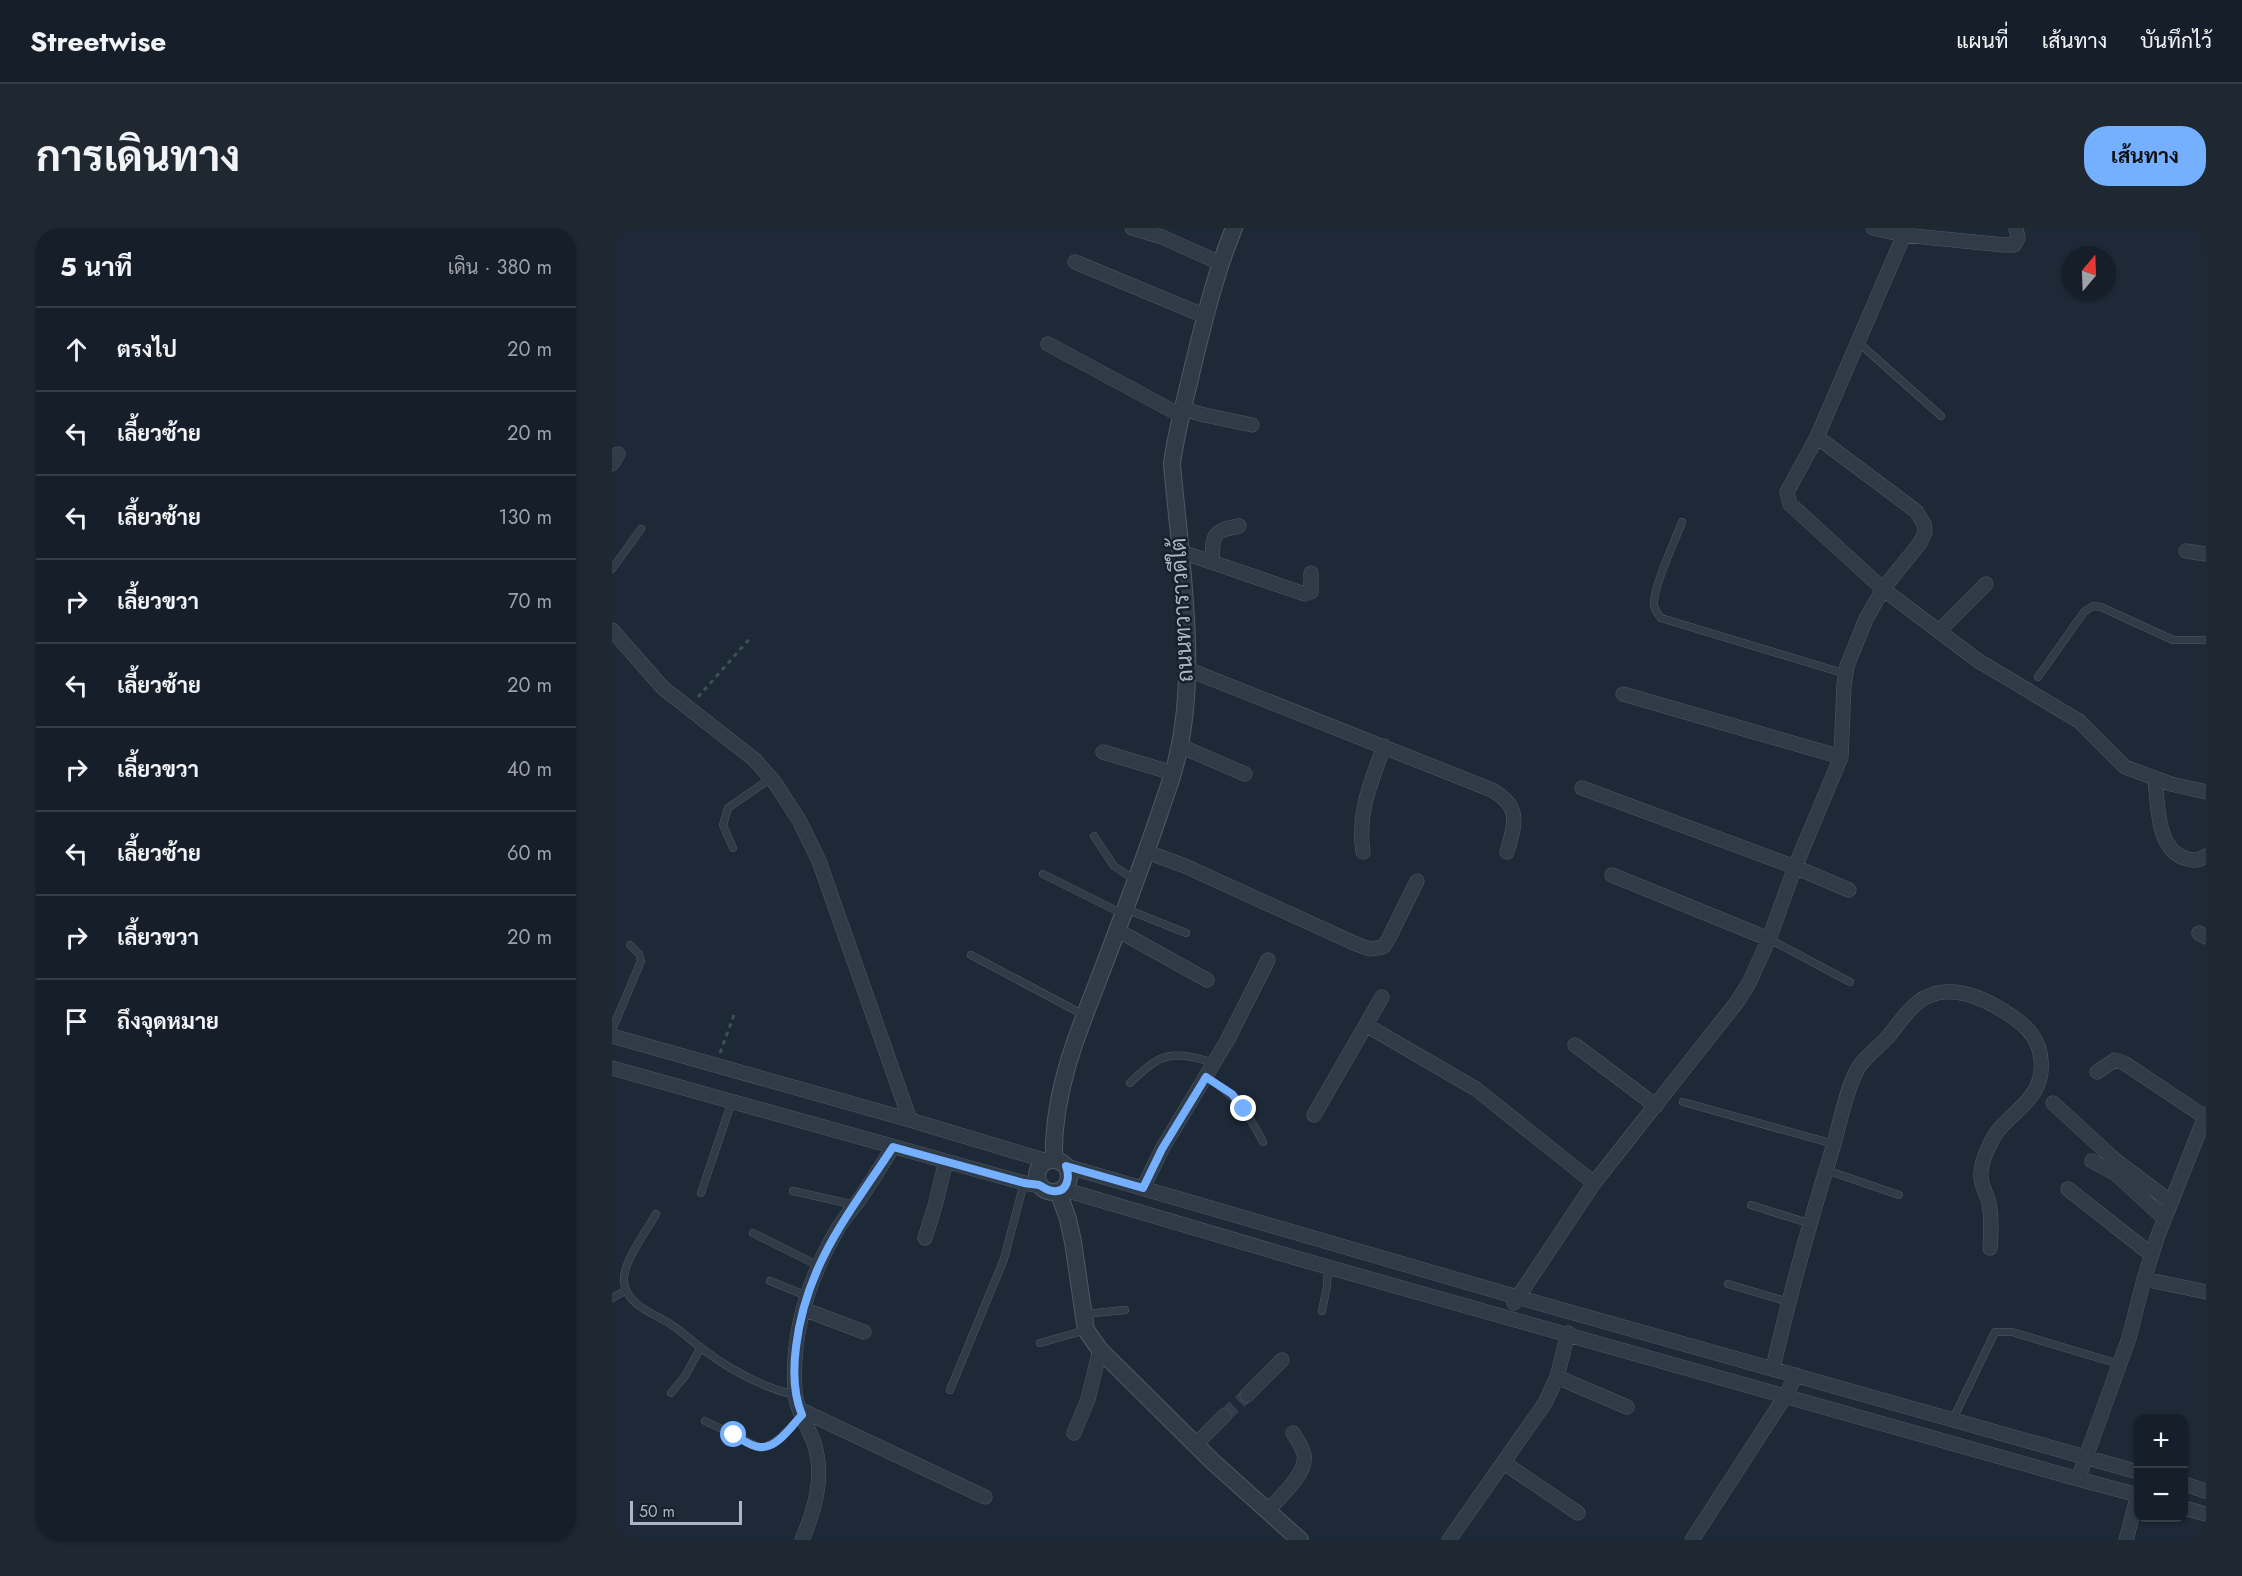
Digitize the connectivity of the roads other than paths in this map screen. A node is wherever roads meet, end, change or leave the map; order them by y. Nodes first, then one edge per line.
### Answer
1 (1132, 228) edge
2 (1234, 228) edge
3 (1873, 228) edge
4 (2016, 228) edge
5 (1906, 232) edge
6 (1075, 262) dead end
7 (1220, 263) junction
8 (1205, 316) junction
9 (1858, 343) junction
10 (1048, 344) dead end
11 (1183, 412) junction
12 (1941, 416) dead end
13 (1252, 425) dead end
14 (1817, 437) junction
15 (1682, 522) dead end
16 (1239, 526) dead end
17 (641, 529) dead end
18 (1179, 551) junction
19 (2186, 551) dead end
20 (2206, 554) edge
21 (1212, 562) junction
22 (612, 569) edge
23 (1311, 573) dead end
24 (1986, 584) dead end
25 (1883, 589) junction
26 (1939, 631) junction
27 (614, 639) edge
28 (2206, 640) edge
29 (1187, 669) junction
30 (1846, 674) junction
31 (2038, 677) dead end
32 (1623, 694) dead end
33 (1180, 746) junction
34 (1384, 746) junction
35 (1103, 752) dead end
36 (1841, 757) junction
37 (1173, 773) junction
38 (1245, 774) dead end
39 (771, 778) junction
40 (2155, 779) junction
41 (1582, 788) dead end
42 (2206, 792) edge
43 (1094, 836) dead end
44 (733, 848) dead end
45 (1147, 852) junction
46 (1363, 852) dead end
47 (1507, 852) dead end
48 (2206, 856) edge
49 (1795, 867) junction
50 (1043, 874) dead end
51 (1612, 875) dead end
52 (1136, 881) junction
53 (1417, 881) dead end
54 (1849, 890) dead end
55 (1125, 911) junction
56 (1117, 930) junction
57 (1185, 933) dead end
58 (1769, 939) junction
59 (630, 945) dead end
60 (971, 955) dead end
61 (1269, 960) dead end
62 (1207, 980) dead end
63 (1850, 982) dead end
64 (1382, 997) dead end
65 (1084, 1015) junction
66 (1366, 1025) junction
67 (612, 1030) edge
68 (612, 1036) edge
69 (1575, 1045) dead end
70 (1214, 1063) junction
71 (612, 1068) edge
72 (2097, 1072) dead end
73 (1206, 1077) junction
74 (1130, 1083) dead end
75 (732, 1101) junction
76 (1683, 1102) dead end
77 (2053, 1103) dead end
78 (1656, 1106) junction
79 (1314, 1115) dead end
80 (2205, 1115) edge
81 (910, 1120) junction
82 (1263, 1142) dead end
83 (1834, 1144) junction
84 (893, 1147) junction
85 (946, 1161) junction
86 (2092, 1161) dead end
87 (1055, 1162) junction
88 (1826, 1170) junction
89 (1032, 1184) junction
90 (1594, 1184) junction
91 (1143, 1188) junction
92 (2068, 1189) dead end
93 (1060, 1190) junction
94 (793, 1191) dead end
95 (701, 1193) dead end
96 (1899, 1195) dead end
97 (2171, 1202) junction
98 (855, 1205) junction
99 (1752, 1205) dead end
100 (656, 1214) dead end
101 (2164, 1218) junction
102 (1811, 1224) junction
103 (753, 1233) dead end
104 (925, 1238) dead end
105 (1990, 1248) dead end
106 (2152, 1255) junction
107 (819, 1266) junction
108 (1328, 1267) junction
109 (2144, 1279) junction
110 (770, 1281) dead end
111 (1728, 1284) dead end
112 (626, 1291) junction
113 (2206, 1292) edge
114 (1517, 1297) junction
115 (612, 1298) edge
116 (1790, 1302) junction
117 (805, 1303) junction
118 (1125, 1310) dead end
119 (1322, 1311) dead end
120 (1083, 1314) junction
121 (1509, 1317) junction
122 (1086, 1330) junction
123 (864, 1332) dead end
124 (1568, 1333) junction
125 (1040, 1343) dead end
126 (700, 1347) junction
127 (1100, 1350) junction
128 (1282, 1360) dead end
129 (2120, 1364) junction
130 (1773, 1368) junction
131 (1796, 1374) junction
132 (1557, 1377) junction
133 (950, 1390) dead end
134 (671, 1393) dead end
135 (795, 1395) junction
136 (1247, 1395) tunnel mouth
137 (1786, 1395) junction
138 (1627, 1407) dead end
139 (801, 1412) junction
140 (1224, 1416) tunnel mouth
141 (1953, 1419) junction
142 (705, 1421) dead end
143 (1074, 1433) dead end
144 (1293, 1433) dead end
145 (1196, 1444) junction
146 (2086, 1456) junction
147 (1504, 1463) junction
148 (2134, 1470) edge
149 (2078, 1479) junction
150 (2188, 1486) edge
151 (2206, 1491) edge
152 (2134, 1494) edge
153 (985, 1497) dead end
154 (2188, 1509) edge
155 (2134, 1510) edge
156 (1267, 1511) junction
157 (1578, 1513) dead end
158 (2206, 1514) edge
159 (1294, 1538) edge
160 (1454, 1538) edge
161 (802, 1540) edge
162 (1692, 1540) edge
163 (2126, 1540) edge

1 - 7 street
2 - 7 street, ถนนทวาราวดีใต้
3 - 5 street
4 - 5 street
5 - 9 street
6 - 8 street
7 - 8 street, ถนนทวาราวดีใต้
8 - 11 street, ถนนทวาราวดีใต้
9 - 12 lane
9 - 14 street
10 - 11 street
11 - 13 street
11 - 18 street, ถนนทวาราวดีใต้
14 - 25 street
14 - 25 street
15 - 30 lane
16 - 21 street
17 - 22 lane
18 - 21 street
18 - 29 street, ถนนทวาราวดีใต้
19 - 20 street
21 - 23 street
24 - 26 street
25 - 26 street
25 - 30 street
26 - 40 street
27 - 39 street
28 - 31 lane
29 - 33 street, ถนนทวาราวดีใต้
29 - 34 street
30 - 36 street
32 - 36 street
33 - 37 street, ถนนทวาราวดีใต้
33 - 38 street
34 - 46 street
34 - 47 street
35 - 37 street
36 - 49 street
37 - 45 street, ถนนทวาราวดีใต้
39 - 44 lane
39 - 81 street
40 - 42 street
40 - 48 street
41 - 49 street
43 - 52 lane
45 - 52 street, ถนนทวาราวดีใต้
45 - 53 street
49 - 54 street
49 - 58 street
50 - 55 lane
51 - 58 street
52 - 55 street, ถนนทวาราวดีใต้
55 - 56 street, ถนนทวาราวดีใต้
55 - 57 lane
56 - 62 street
56 - 65 street, ถนนทวาราวดีใต้
58 - 63 lane
58 - 78 street
59 - 67 lane
60 - 65 lane
61 - 70 street
64 - 66 street
65 - 87 street, ถนนทวาราวดีใต้
66 - 79 street
66 - 90 street
68 - 81 street
69 - 78 street
70 - 73 street
70 - 74 lane
71 - 75 street
72 - 80 street
73 - 82 lane
73 - 91 street
75 - 84 street
75 - 95 lane
76 - 83 lane
77 - 97 street
78 - 90 street
80 - 97 street
81 - 87 street
83 - 88 street
83 - 105 street
84 - 85 street
84 - 98 street
85 - 89 street
85 - 104 street
86 - 101 street
87 - 89 street
87 - 91 street
87 - 93 street
88 - 96 lane
88 - 102 street
89 - 93 street
89 - 133 lane
90 - 114 street
91 - 114 street
92 - 106 street
93 - 108 street
93 - 120 street
94 - 98 lane
97 - 101 street
98 - 107 street
99 - 102 lane
100 - 112 lane
101 - 106 street
102 - 116 street
103 - 107 lane
106 - 109 street
107 - 117 street
108 - 119 lane
108 - 121 street
109 - 113 street
109 - 129 street
110 - 117 lane
111 - 116 lane
112 - 115 lane
112 - 126 lane
114 - 121 street
114 - 130 street
116 - 130 street
117 - 123 street
117 - 135 street
118 - 120 lane
120 - 122 street
121 - 124 street
122 - 125 lane
122 - 127 street
124 - 132 street
124 - 137 street
126 - 134 lane
126 - 135 lane
127 - 143 street
127 - 145 street
128 - 136 street
129 - 141 lane
129 - 146 street
130 - 131 street
131 - 137 street
131 - 141 street
132 - 138 street
132 - 147 street
135 - 139 street
137 - 149 street
137 - 162 street
139 - 142 lane
139 - 153 street
139 - 161 street
140 - 145 street
141 - 146 street
144 - 156 street
145 - 156 street
146 - 148 street
146 - 149 street
147 - 157 street
147 - 160 street
149 - 152 street
150 - 151 street
154 - 158 street
155 - 163 street
156 - 159 street

